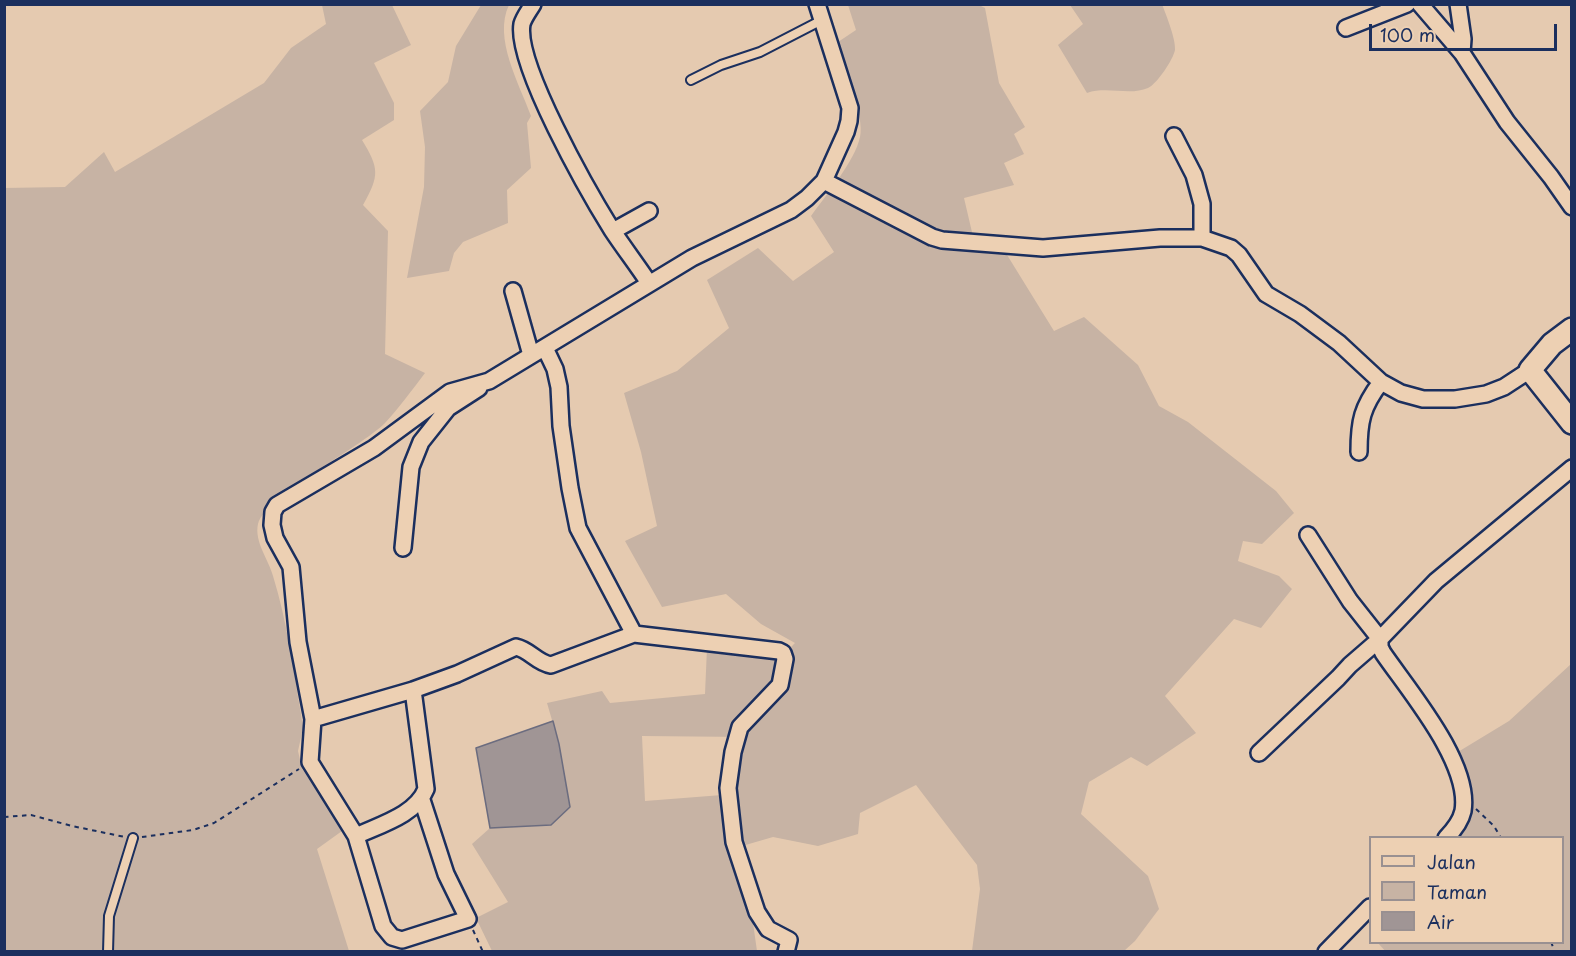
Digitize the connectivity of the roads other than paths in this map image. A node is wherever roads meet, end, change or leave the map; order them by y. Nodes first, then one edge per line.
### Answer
1 (533, 4) edge
2 (817, 4) edge
3 (1407, 4) edge
4 (1420, 4) edge
5 (1458, 4) edge
6 (822, 20) junction
7 (1346, 28) dead end
8 (1462, 53) junction
9 (691, 80) dead end
10 (1173, 136) dead end
11 (824, 181) junction
12 (1572, 207) edge
13 (649, 211) dead end
14 (613, 231) junction
15 (1202, 238) junction
16 (649, 283) junction
17 (513, 291) dead end
18 (1572, 329) edge
19 (545, 348) junction
20 (531, 355) junction
21 (1530, 370) junction
22 (489, 381) junction
23 (1381, 382) junction
24 (1572, 423) edge
25 (1359, 452) dead end
26 (1572, 468) edge
27 (1308, 535) dead end
28 (403, 548) dead end
29 (634, 634) junction
30 (1380, 639) junction
31 (413, 690) junction
32 (313, 719) junction
33 (1259, 753) dead end
34 (422, 800) junction
35 (356, 836) junction
36 (1447, 836) edge
37 (133, 838) road end
38 (1369, 909) edge
39 (108, 951) edge
40 (786, 951) edge
41 (1326, 951) edge

1 - 14 street
2 - 6 street
3 - 7 street
4 - 8 street
5 - 8 street
6 - 9 lane
6 - 11 street
8 - 12 street
10 - 15 street
11 - 15 street
11 - 16 street
13 - 14 street
14 - 16 street
15 - 23 street
16 - 19 street
17 - 20 street
18 - 21 street
19 - 20 street
19 - 29 street
20 - 22 street
21 - 23 street
21 - 24 street
22 - 28 street
22 - 32 street
23 - 25 street
26 - 30 street
27 - 30 street
29 - 31 street
29 - 40 street
30 - 33 street
30 - 36 street
31 - 32 street
31 - 34 street
32 - 35 street
34 - 35 street
34 - 35 street
37 - 39 lane
38 - 41 street

